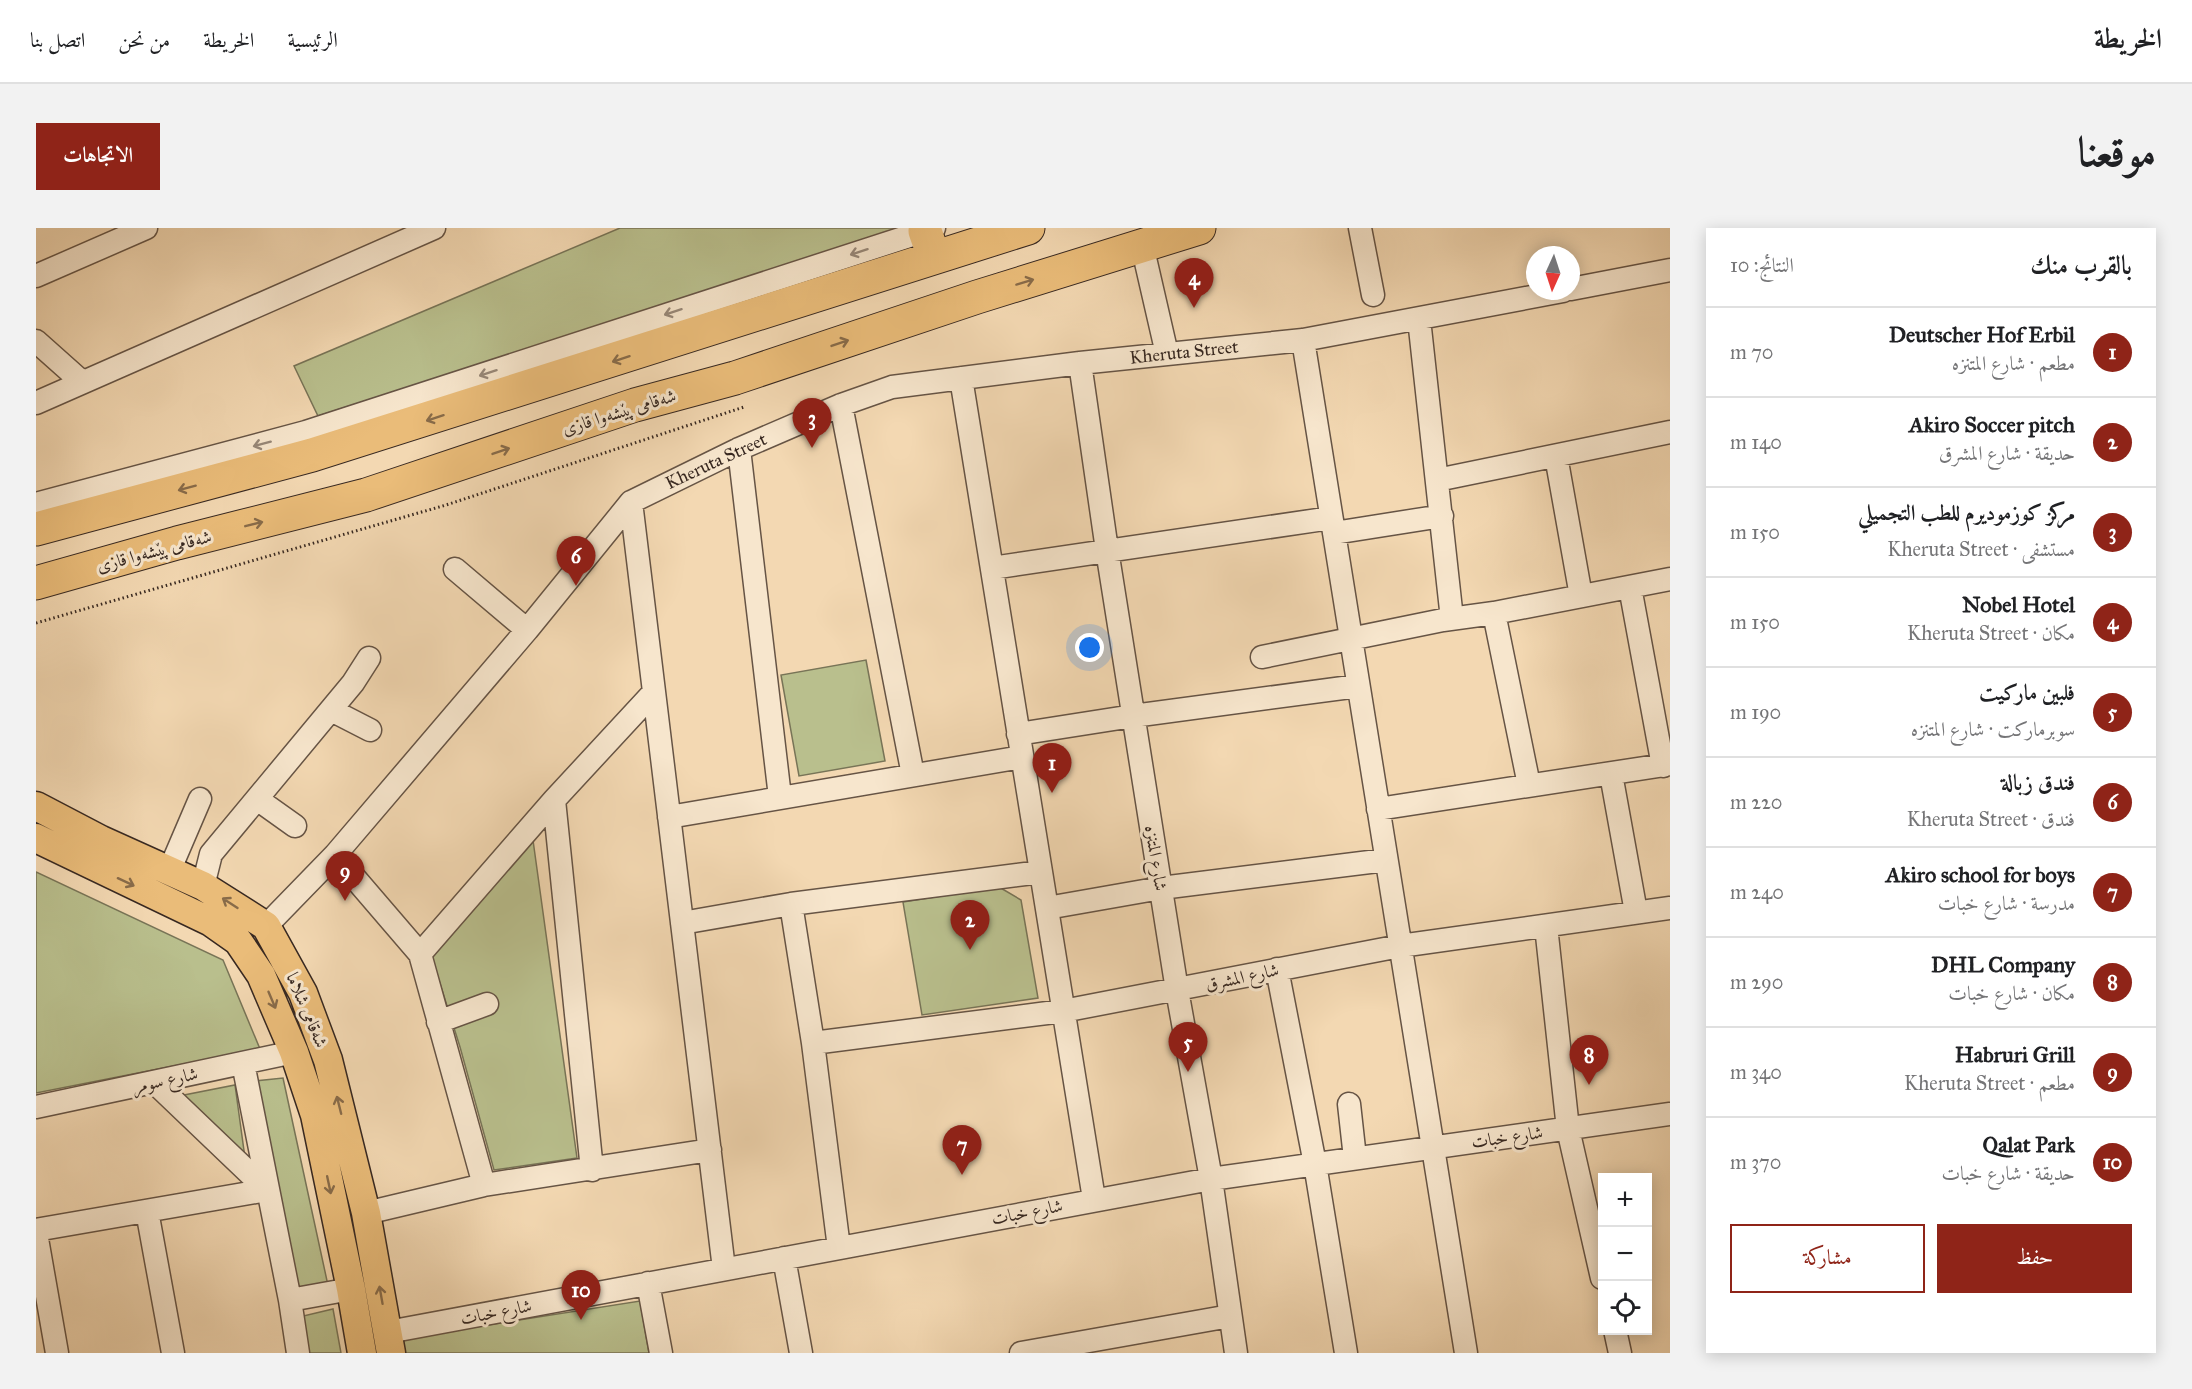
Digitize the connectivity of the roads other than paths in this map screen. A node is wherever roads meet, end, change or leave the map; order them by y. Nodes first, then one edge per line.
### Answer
1 (146, 228) edge
2 (434, 228) edge
3 (1028, 228) edge
4 (1199, 228) edge
5 (1360, 228) edge
6 (931, 239) edge
7 (1142, 245) junction
8 (1670, 270) edge
9 (36, 276) edge
10 (1580, 287) edge
11 (1373, 295) dead end
12 (1526, 298) edge
13 (777, 309) junction
14 (1419, 320) junction
15 (699, 334) junction
16 (1303, 340) junction
17 (36, 341) edge
18 (1167, 354) junction
19 (784, 362) junction
20 (1080, 363) junction
21 (961, 378) junction
22 (82, 382) junction
23 (712, 384) junction
24 (36, 403) edge
25 (842, 405) junction
26 (306, 432) junction
27 (1670, 432) edge
28 (364, 440) junction
29 (739, 449) junction
30 (1556, 456) junction
31 (1437, 480) junction
32 (632, 502) junction
33 (36, 504) edge
34 (1442, 516) junction
35 (1332, 525) junction
36 (36, 529) edge
37 (1107, 550) junction
38 (992, 568) junction
39 (455, 569) dead end
40 (1670, 579) edge
41 (42, 583) edge
42 (1630, 587) junction
43 (1581, 596) junction
44 (1494, 613) junction
45 (1452, 619) junction
46 (527, 630) junction
47 (1351, 639) junction
48 (1262, 657) dead end
49 (369, 658) dead end
50 (1358, 686) junction
51 (654, 692) junction
52 (332, 710) junction
53 (1133, 716) junction
54 (370, 730) dead end
55 (1018, 734) junction
56 (1022, 757) junction
57 (1667, 765) edge
58 (1611, 774) junction
59 (913, 775) junction
60 (1529, 785) junction
61 (780, 797) junction
62 (257, 799) junction
63 (200, 800) dead end
64 (554, 800) junction
65 (36, 806) edge
66 (1378, 809) junction
67 (669, 817) junction
68 (295, 826) dead end
69 (36, 838) edge
70 (101, 840) junction
71 (211, 854) junction
72 (335, 855) junction
73 (1386, 860) junction
74 (91, 866) junction
75 (170, 869) junction
76 (1041, 872) junction
77 (203, 886) junction
78 (1161, 888) junction
79 (791, 904) junction
80 (1047, 908) junction
81 (1636, 912) junction
82 (1670, 913) edge
83 (682, 923) junction
84 (266, 926) junction
85 (1546, 926) junction
86 (1400, 946) junction
87 (420, 954) junction
88 (1277, 969) junction
89 (1178, 990) junction
90 (487, 1004) dead end
91 (1063, 1011) junction
92 (438, 1022) junction
93 (813, 1042) junction
94 (294, 1052) junction
95 (243, 1063) junction
96 (154, 1082) junction
97 (1349, 1104) dead end
98 (36, 1107) edge
99 (1670, 1114) edge
100 (1568, 1129) junction
101 (1433, 1148) junction
102 (710, 1150) junction
103 (1355, 1158) junction
104 (1315, 1164) junction
105 (592, 1170) junction
106 (1211, 1179) junction
107 (484, 1185) junction
108 (267, 1190) junction
109 (1094, 1199) junction
110 (147, 1211) junction
111 (366, 1213) junction
112 (36, 1231) edge
113 (839, 1248) junction
114 (784, 1258) junction
115 (1598, 1260) edge
116 (724, 1269) junction
117 (648, 1283) junction
118 (351, 1289) junction
119 (290, 1300) junction
120 (1230, 1316) junction
121 (1616, 1335) edge
122 (389, 1342) edge
123 (57, 1353) edge
124 (173, 1353) edge
125 (298, 1353) edge
126 (362, 1353) edge
127 (661, 1353) edge
128 (801, 1353) edge
129 (1021, 1353) edge
130 (1236, 1353) edge
131 (1346, 1353) edge
132 (1466, 1353) edge
133 (1620, 1353) edge

1 - 9 street
2 - 22 street
3 - 6 highway
4 - 7 highway, شەقامی پێشەوا قازی
5 - 11 street
6 - 13 highway
6 -> 26 street
7 - 18 street
19 -> 7 highway, شەقامی پێشەوا قازی
8 - 10 street
12 - 14 street, Kheruta Street
13 - 15 highway
13 - 19 highway
14 - 16 street, Kheruta Street
14 - 31 street
15 - 23 highway
15 -> 28 highway
16 - 18 street, Kheruta Street
16 - 35 street
17 - 22 street
18 - 20 street, Kheruta Street
19 - 23 highway, شەقامی پێشەوا قازی
20 - 21 street, Kheruta Street
20 - 37 street, شارع المتنزه
21 - 25 street, Kheruta Street
21 - 38 street
22 - 24 street
41 -> 23 highway, شەقامی پێشەوا قازی
25 - 29 street, Kheruta Street
25 - 59 street
26 - 28 highway
26 -> 33 street
27 - 30 street
28 -> 36 highway
29 - 32 street, Kheruta Street
29 - 61 street
30 - 31 street
30 - 43 street
31 - 34 street
32 - 46 street, Kheruta Street
32 - 51 street
34 - 35 street
34 - 45 street
35 - 37 street
35 - 47 street
37 - 38 street
37 - 53 street, شارع المتنزه
38 - 55 street
39 - 46 street
40 - 42 street
42 - 43 street
42 - 57 street
43 - 44 street
44 - 45 street
44 - 60 street
45 - 47 street
46 - 72 street, Kheruta Street
47 - 48 street
47 - 50 street
49 - 52 street
50 - 53 street
50 - 66 street
51 - 64 street
51 - 67 street
52 - 54 street
52 - 62 street
53 - 55 street
53 - 78 street, شارع المتنزه
55 - 56 street
56 - 59 street
56 - 76 street
57 - 58 street
58 - 60 street
58 - 81 street
59 - 61 street
60 - 66 street
61 - 67 street
62 - 68 street
62 - 71 street
63 - 75 street
64 - 87 street
64 - 105 street
65 - 70 main road, شەقامی شلاما
66 - 73 street
67 - 83 street
69 - 74 main road, شەقامی شلاما
70 - 74 main road
70 - 75 main road, شەقامی شلاما
71 - 75 street
71 - 77 street
72 - 84 street, Kheruta Street
72 - 87 street
73 - 78 street
73 - 86 street
74 -> 94 main road, شەقامی شلاما
75 - 77 main road, شەقامی شلاما
76 - 79 street
76 - 80 street
84 -> 77 main road, شەقامی شلاما
78 - 80 street
78 - 89 street, شارع المتنزه
79 - 83 street
79 - 93 street
80 - 91 street
81 - 82 street, شارع المشرق
81 - 85 street, شارع المشرق
83 - 102 street
111 -> 84 main road, شەقامی شلاما
85 - 86 street, شارع المشرق
85 - 100 street
86 - 88 street, شارع المشرق
86 - 101 street
87 - 92 street
88 - 89 street, شارع المشرق
88 - 104 street
89 - 91 street, شارع المشرق
89 - 106 street, شارع المتنزه
90 - 92 street
91 - 93 street, شارع المشرق
91 - 109 street
92 - 107 street
93 - 113 street
94 - 95 street, شارع سومر
94 -> 118 main road, شەقامی شلاما
95 - 96 street, شارع سومر
95 - 108 street
96 - 98 street, شارع سومر
96 - 108 street
97 - 103 street
99 - 100 street, شارع خبات
100 - 101 street, شارع خبات
100 - 115 street
101 - 103 street, شارع خبات
101 - 132 street
102 - 105 street
102 - 116 street
103 - 104 street, شارع خبات
104 - 106 street, شارع خبات
104 - 131 street
105 - 107 street
106 - 109 street, شارع خبات
106 - 120 street, شارع المتنزه
107 - 111 street
108 - 110 street
108 - 119 street
109 - 113 street, شارع خبات
110 - 112 street
110 - 124 street
122 -> 111 main road, شەقامی شلاما
112 - 123 street
113 - 114 street, شارع خبات
114 - 116 street, شارع خبات
114 - 128 street
116 - 117 street, شارع خبات
117 - 122 street, شارع خبات
117 - 127 street
118 - 119 street
118 - 126 main road, شەقامی شلاما
119 - 125 street
120 - 129 street
120 - 130 street, شارع المتنزه
121 - 133 street

